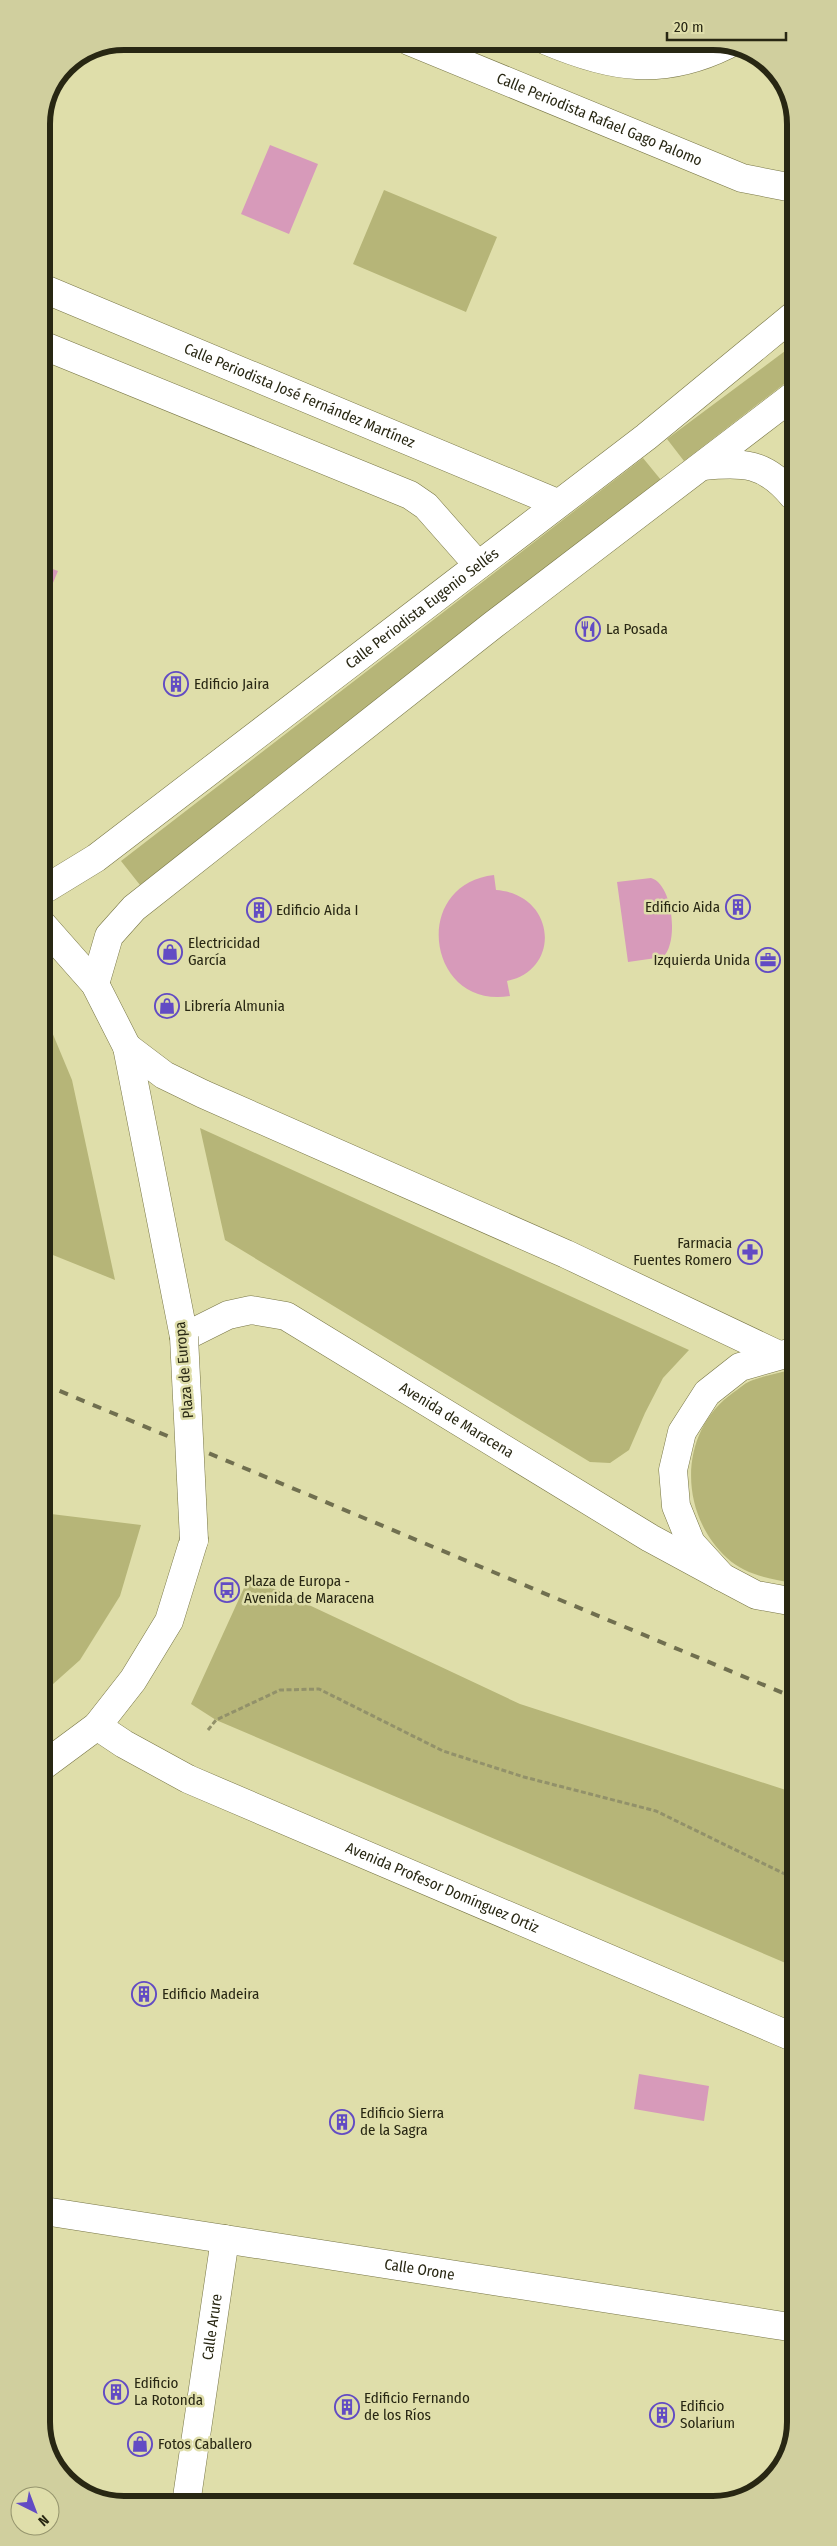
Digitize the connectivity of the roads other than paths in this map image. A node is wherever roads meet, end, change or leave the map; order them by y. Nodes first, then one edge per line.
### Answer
1 (431, 50) edge
2 (569, 50) edge
3 (712, 50) edge
4 (787, 187) edge
5 (50, 291) edge
6 (787, 321) edge
7 (50, 348) edge
8 (787, 401) edge
9 (702, 466) junction
10 (787, 490) edge
11 (557, 504) junction
12 (478, 565) junction
13 (50, 886) edge
14 (50, 933) edge
15 (95, 984) junction
16 (127, 1047) junction
17 (184, 1337) junction
18 (787, 1352) edge
19 (787, 1354) edge
20 (722, 1577) junction
21 (756, 1595) junction
22 (787, 1601) edge
23 (787, 1615) edge
24 (97, 1726) junction
25 (50, 1761) edge
26 (787, 2035) edge
27 (50, 2212) edge
28 (225, 2239) junction
29 (787, 2327) edge
30 (187, 2496) edge

1 - 4 main road, Calle Periodista Rafael Gago Palomo
2 - 3 main road
5 - 11 main road, Calle Periodista José Fernández Martínez
6 - 11 main road, Calle Periodista Eugenio Sellés
7 - 12 main road
8 - 9 main road
9 - 10 main road
9 - 15 main road
11 - 12 main road, Calle Periodista Eugenio Sellés
12 - 13 main road, Calle Periodista Eugenio Sellés
14 - 15 main road, Plaza de Europa
15 - 16 main road, Plaza de Europa
16 - 17 main road, Plaza de Europa
16 - 18 main road
17 - 20 main road, Avenida de Maracena
17 - 24 main road, Plaza de Europa, bridge
19 - 20 main road
20 - 21 main road, Avenida de Maracena
21 - 22 main road
21 - 23 main road
24 - 25 main road, Plaza de Europa
24 - 26 main road, Avenida Profesor Domínguez Ortiz
27 - 28 main road, Calle Orone
28 - 29 main road, Calle Orone
28 - 30 main road, Calle Arure

